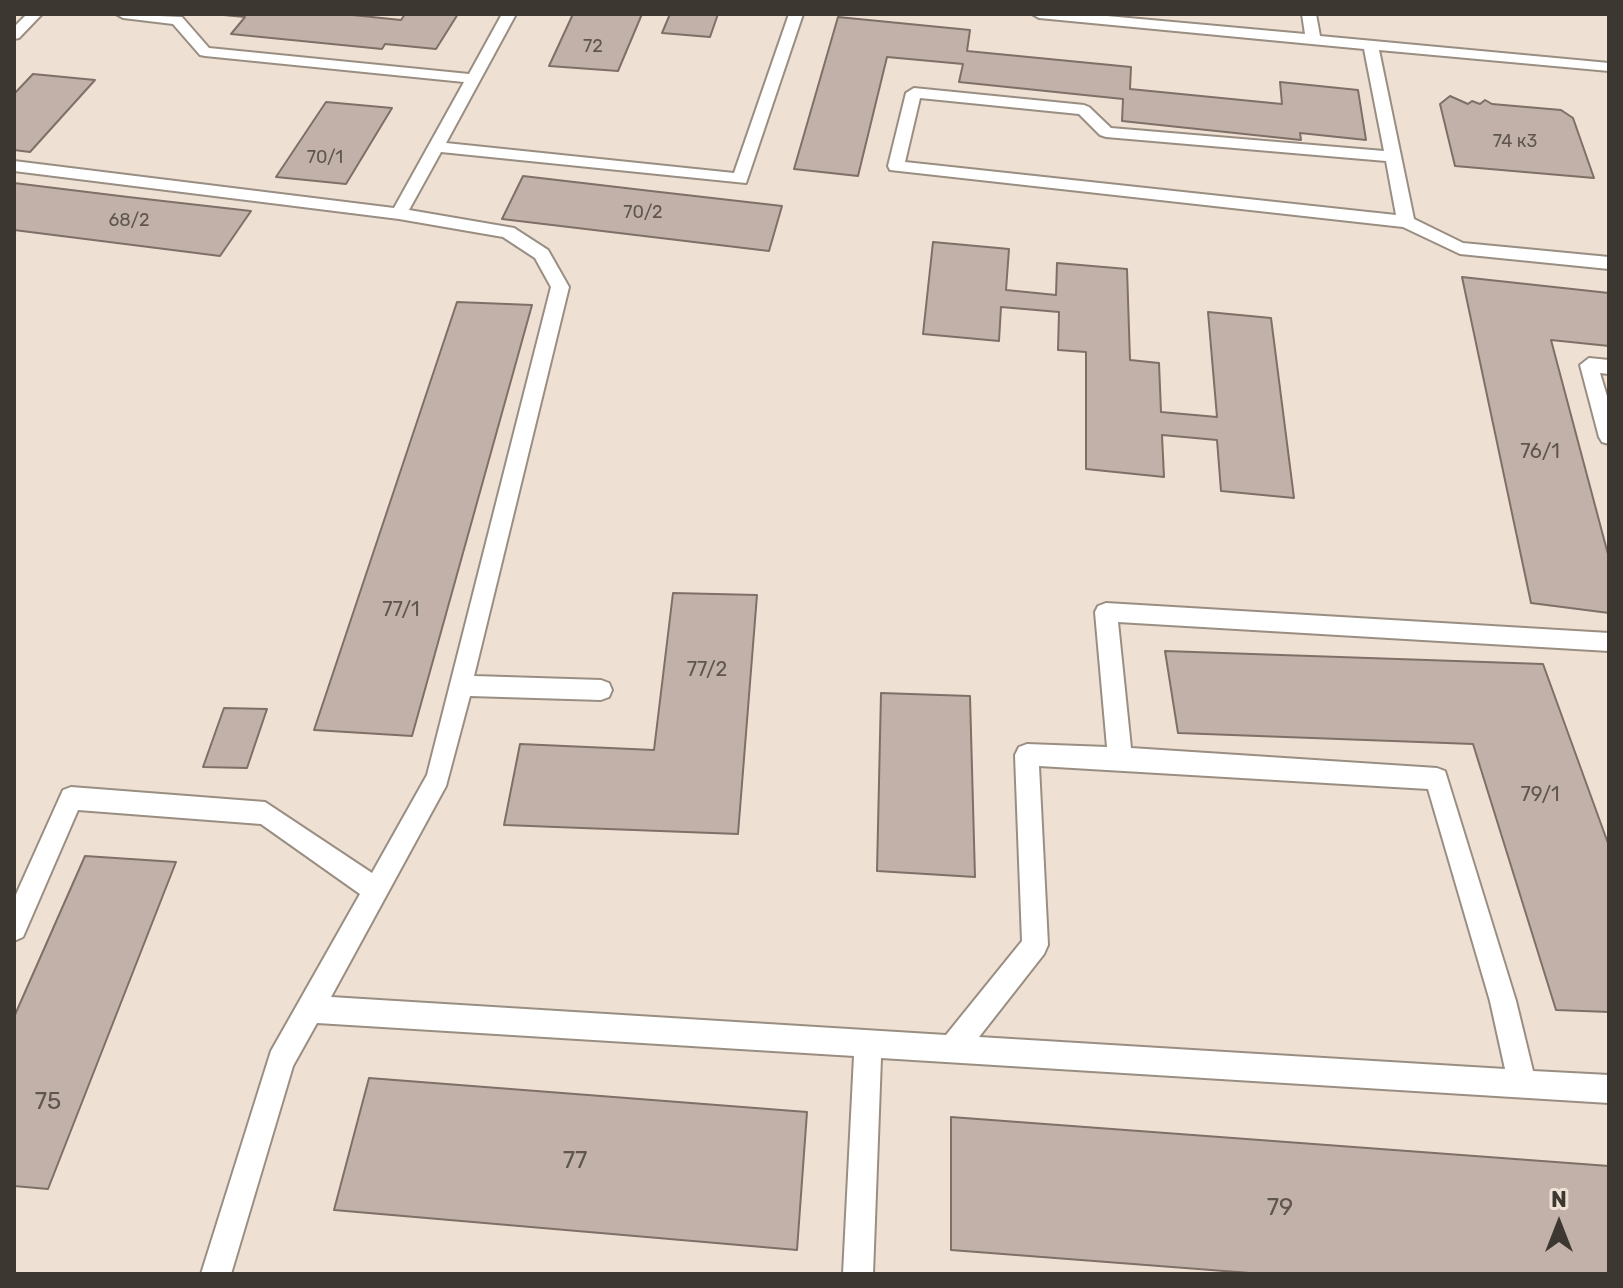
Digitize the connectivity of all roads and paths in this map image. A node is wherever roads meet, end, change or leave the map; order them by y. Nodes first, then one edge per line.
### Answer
1 (35, 14) edge
2 (123, 14) edge
3 (509, 14) edge
4 (796, 14) edge
5 (1039, 14) edge
6 (1309, 14) edge
7 (14, 35) edge
8 (1313, 40) junction
9 (1371, 46) junction
10 (1609, 67) edge
11 (474, 79) junction
12 (436, 147) junction
13 (1393, 157) junction
14 (14, 166) edge
15 (399, 214) junction
16 (1406, 222) junction
17 (1609, 263) edge
18 (1609, 367) edge
19 (1609, 437) edge
20 (1609, 642) edge
21 (461, 686) junction
22 (601, 690) dead end
23 (1120, 758) junction
24 (376, 891) junction
25 (14, 928) edge
26 (308, 1009) junction
27 (868, 1044) junction
28 (952, 1049) junction
29 (1522, 1084) junction
30 (1609, 1089) edge
31 (216, 1274) edge
32 (858, 1274) edge

1 - 7 lane
2 - 11 lane
3 - 11 lane
4 - 12 lane
5 - 8 lane
6 - 8 lane
8 - 9 lane
9 - 10 lane
9 - 13 lane
11 - 12 lane
12 - 15 lane
13 - 16 lane
13 - 16 lane
14 - 15 lane
15 - 21 lane
16 - 17 lane
18 - 19 lane
20 - 23 lane
21 - 22 lane
21 - 24 lane
23 - 28 lane
23 - 29 lane
24 - 25 lane
24 - 26 lane
26 - 27 lane
26 - 31 lane
27 - 28 lane
27 - 32 lane
28 - 29 lane
29 - 30 lane

